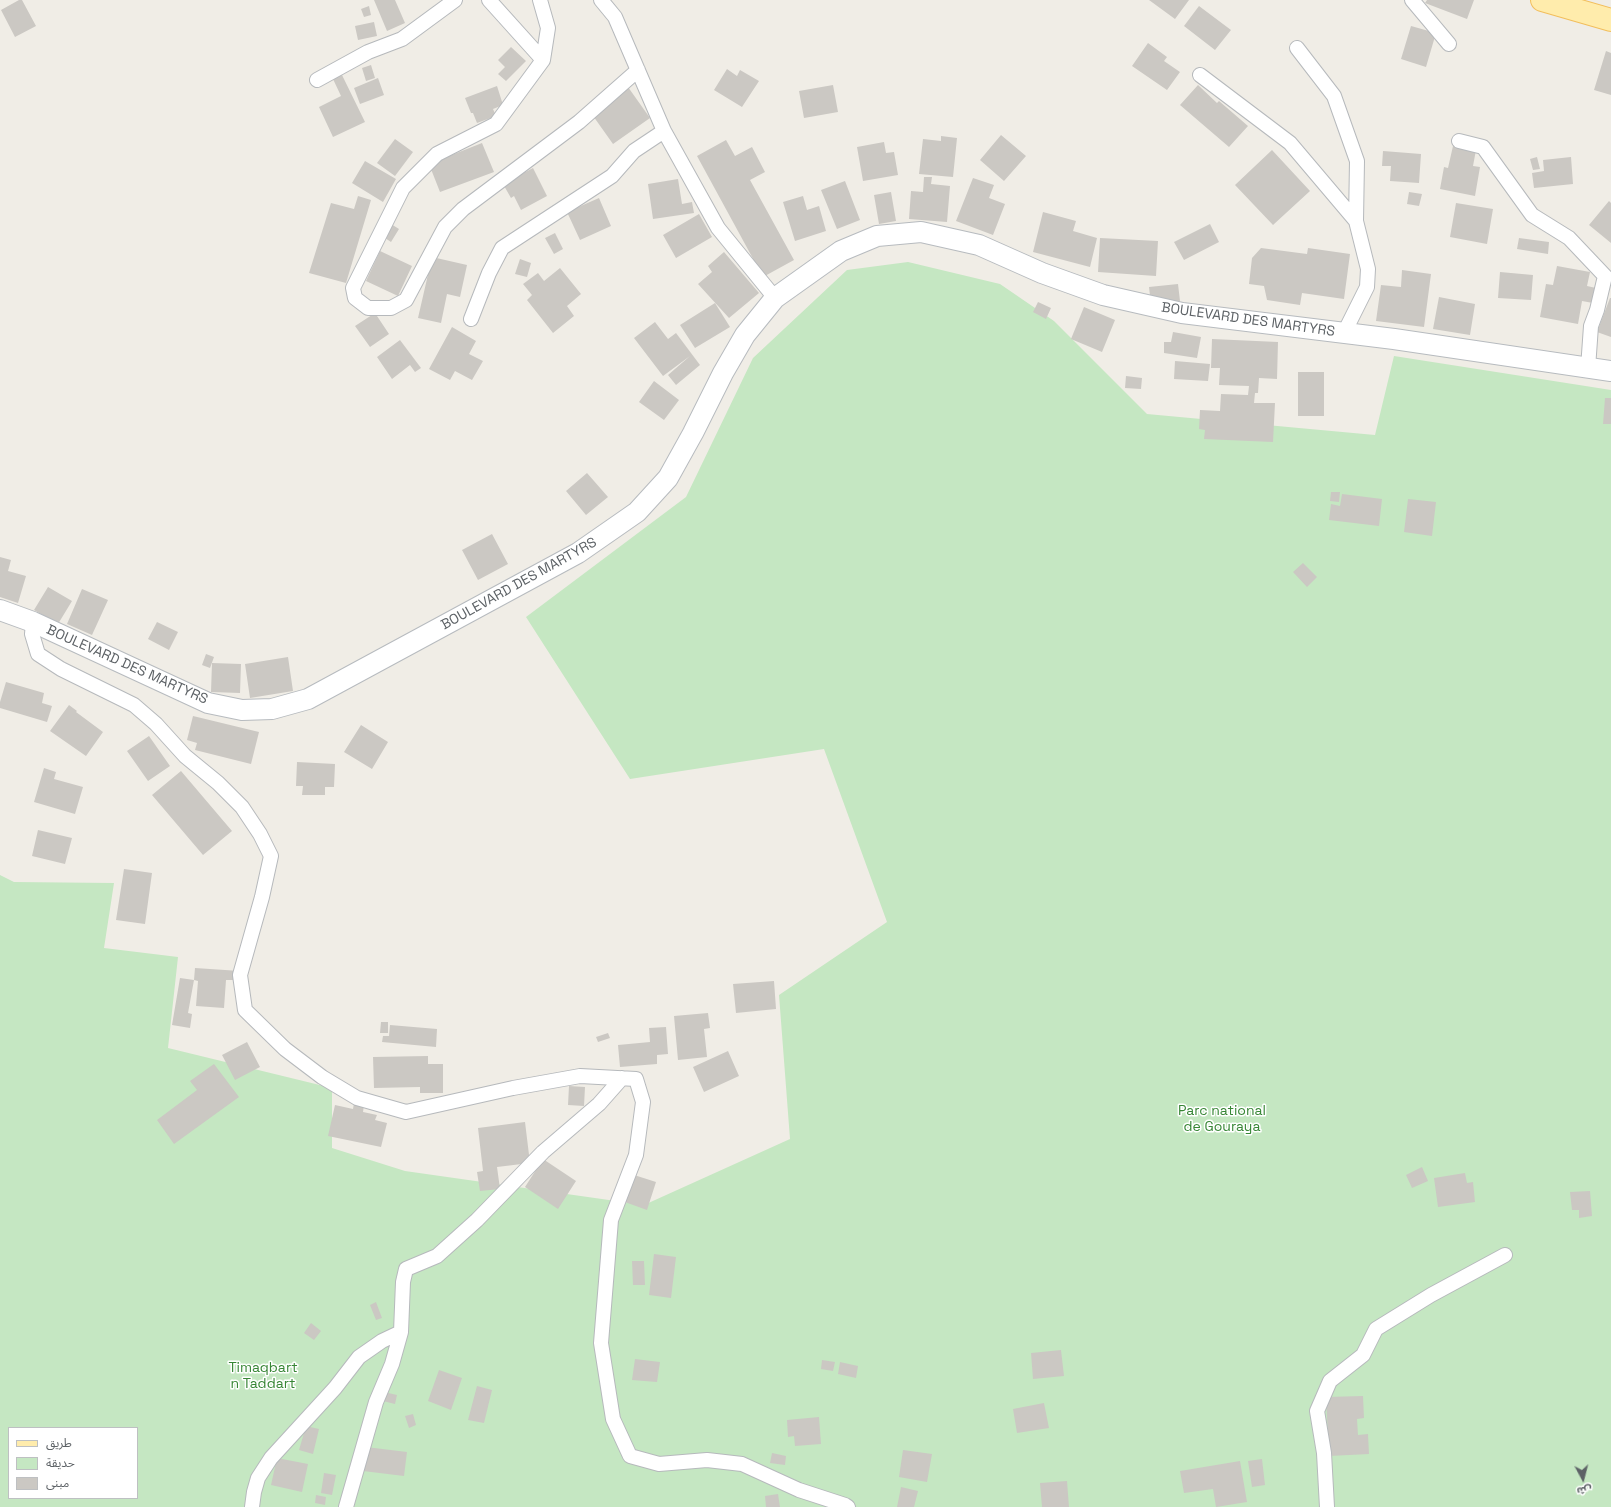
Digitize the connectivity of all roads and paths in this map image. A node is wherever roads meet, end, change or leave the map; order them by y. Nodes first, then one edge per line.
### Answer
1 (455, 0) edge
2 (490, 0) edge
3 (540, 0) edge
4 (601, 0) edge
5 (1412, 0) edge
6 (1542, 0) edge
7 (1611, 20) edge
8 (1449, 44) dead end
9 (1297, 48) dead end
10 (543, 60) junction
11 (638, 70) junction
12 (1200, 75) dead end
13 (317, 80) dead end
14 (664, 131) junction
15 (1459, 141) dead end
16 (1356, 221) junction
17 (774, 300) junction
18 (471, 319) dead end
19 (1344, 333) junction
20 (1588, 368) junction
21 (1611, 371) edge
22 (0, 610) edge
23 (33, 622) junction
24 (622, 1078) junction
25 (1505, 1254) dead end
26 (401, 1332) junction
27 (252, 1507) edge
28 (346, 1507) edge
29 (848, 1507) edge
30 (1327, 1507) edge

1 - 13 street
2 - 10 street
3 - 10 street
4 - 11 street
5 - 8 street
6 - 7 main road
9 - 16 street
10 - 11 street
11 - 14 street
12 - 16 street
14 - 17 street
14 - 18 street
15 - 20 street
16 - 19 street
17 - 19 main road, BOULEVARD DES MARTYRS
17 - 23 main road, BOULEVARD DES MARTYRS
19 - 20 main road, BOULEVARD DES MARTYRS
20 - 21 main road, BOULEVARD DES MARTYRS
22 - 23 main road, BOULEVARD DES MARTYRS
23 - 24 street
24 - 26 street
24 - 29 street
25 - 30 street
26 - 27 street
26 - 28 street

